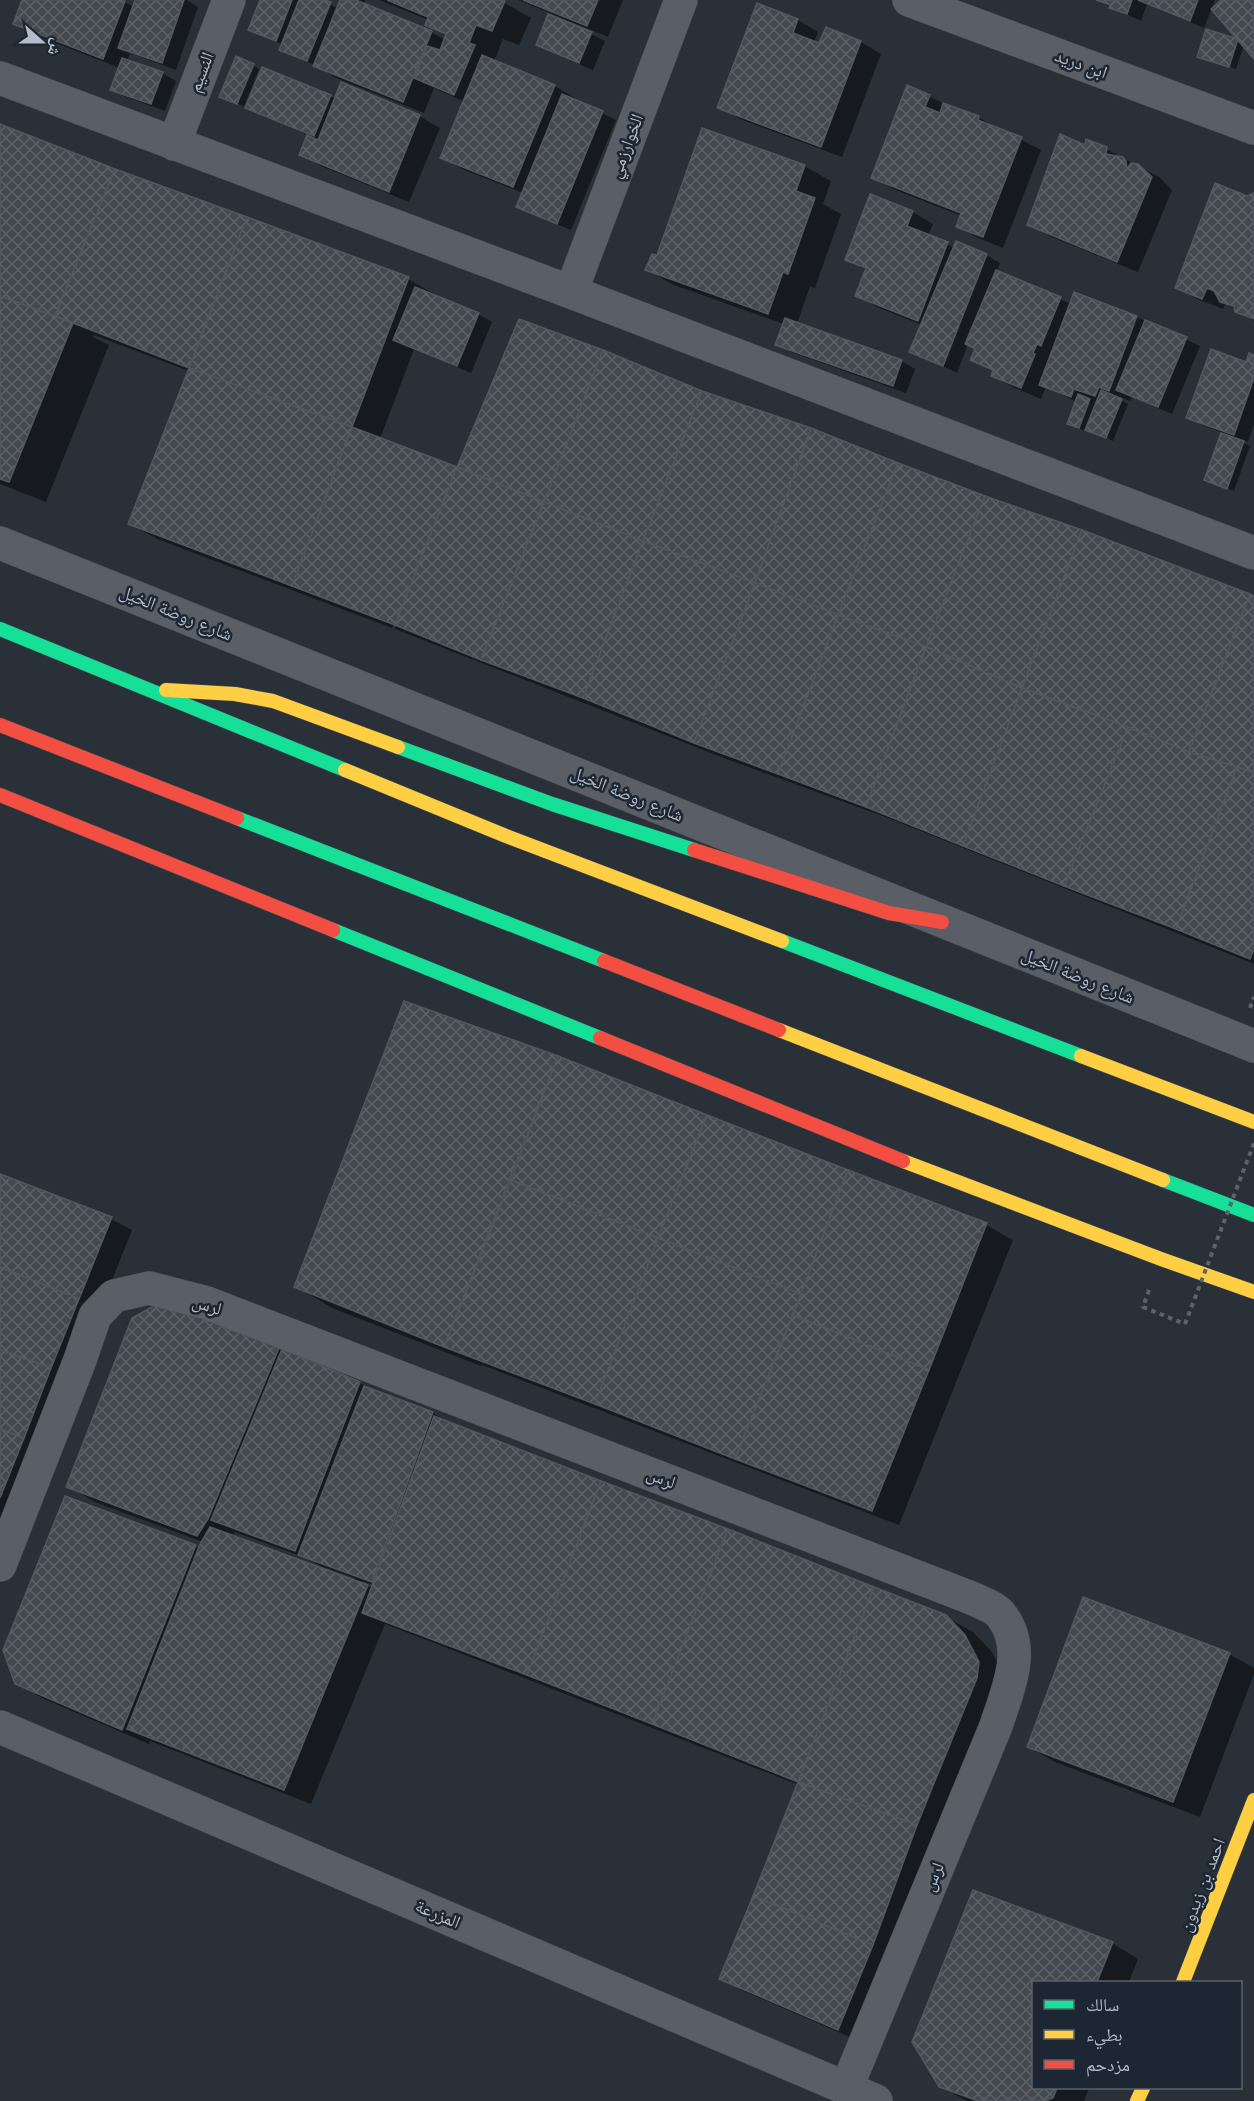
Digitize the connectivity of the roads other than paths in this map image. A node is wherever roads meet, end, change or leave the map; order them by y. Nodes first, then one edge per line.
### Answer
1 (229, 0) edge
2 (681, 0) edge
3 (909, 0) edge
4 (0, 78) edge
5 (1254, 128) edge
6 (174, 144) junction
7 (571, 292) junction
8 (0, 543) edge
9 (1254, 553) edge
10 (0, 629) edge
11 (146, 690) junction
12 (0, 725) edge
13 (2, 798) edge
14 (942, 922) junction
15 (1254, 1046) edge
16 (1254, 1122) edge
17 (1254, 1215) edge
18 (1254, 1292) edge
19 (0, 1565) edge
20 (0, 1727) edge
21 (1254, 1800) edge
22 (1184, 1981) edge
23 (846, 2089) junction
24 (876, 2101) edge

1 - 6 street, النسيم
2 - 7 street, الخوارزمي
3 - 5 street, ابن دريد
4 - 6 street
6 - 7 street
7 - 9 street
8 - 14 street, شارع روضة الخيل
10 - 11 main road
11 - 14 main road
11 - 16 main road
12 - 17 main road
13 - 18 main road
14 - 15 street, شارع روضة الخيل
19 - 23 street, لرس
20 - 23 street, المزرعة
21 - 22 main road, احمد بن زيدون
23 - 24 street, المزرعة

